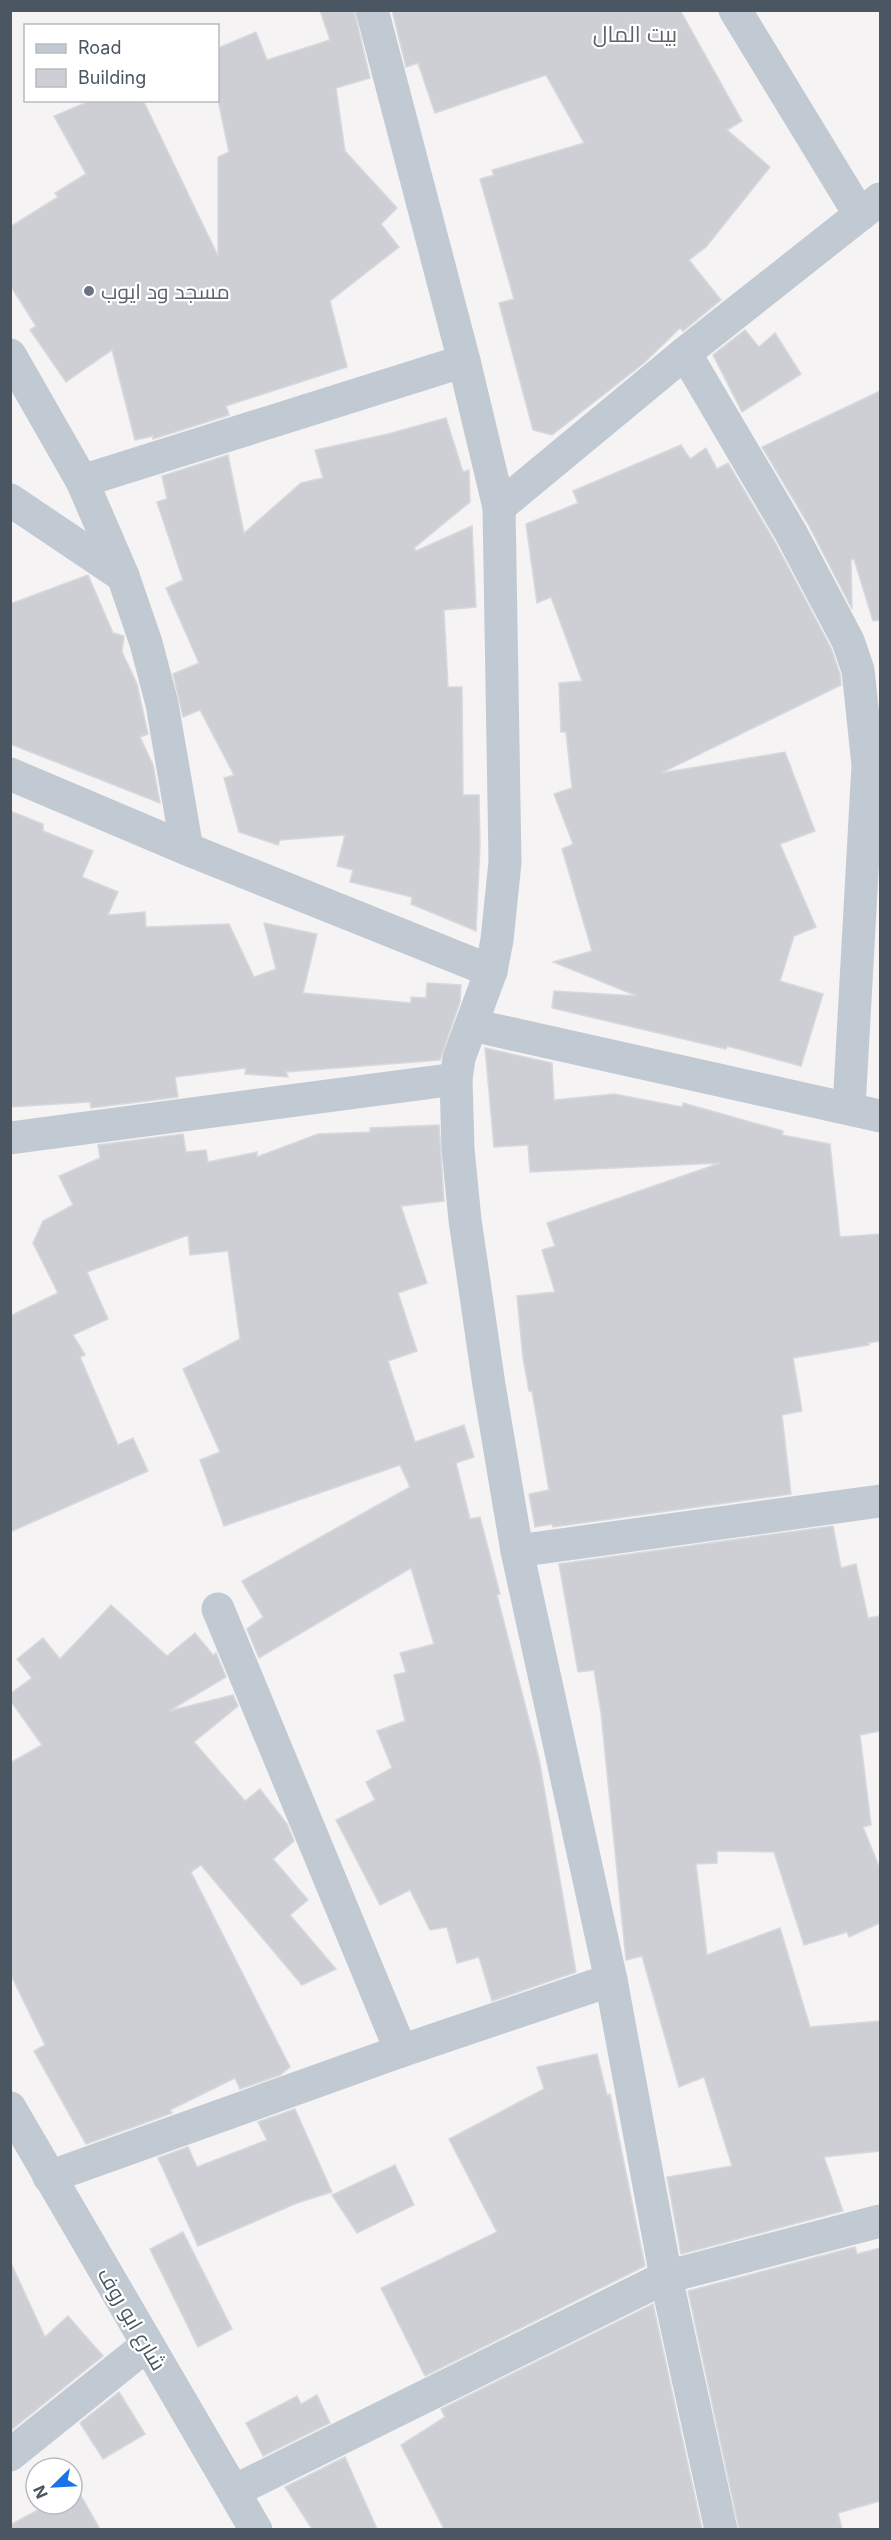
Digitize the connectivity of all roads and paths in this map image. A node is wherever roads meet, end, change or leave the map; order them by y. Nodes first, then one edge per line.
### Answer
1 (372, 10) edge
2 (735, 10) edge
3 (870, 207) edge
4 (685, 353) junction
5 (10, 355) edge
6 (465, 361) junction
7 (82, 481) junction
8 (10, 500) edge
9 (499, 507) junction
10 (123, 576) junction
11 (874, 761) edge
12 (10, 774) edge
13 (187, 849) junction
14 (491, 971) junction
15 (472, 1025) junction
16 (456, 1079) junction
17 (849, 1108) junction
18 (880, 1116) edge
19 (10, 1138) edge
20 (880, 1500) edge
21 (517, 1551) junction
22 (218, 1609) dead end
23 (611, 1980) junction
24 (401, 2051) junction
25 (10, 2108) edge
26 (49, 2176) junction
27 (880, 2221) edge
28 (666, 2277) junction
29 (147, 2345) junction
30 (10, 2455) edge
31 (234, 2491) junction
32 (256, 2529) edge
33 (721, 2529) edge

1 - 6 street
2 - 3 street
3 - 4 street
4 - 9 street
4 - 11 street
5 - 7 street
6 - 7 street
6 - 9 street
7 - 10 street
8 - 10 street
9 - 14 street
10 - 13 street
11 - 17 street
12 - 13 street
13 - 14 street
14 - 15 street
15 - 16 street
15 - 17 street
16 - 19 street
16 - 21 street
17 - 18 street
20 - 21 street
21 - 23 street
22 - 24 street
23 - 24 street
23 - 28 street
24 - 26 street
25 - 26 street, شارع ابو روف
26 - 29 street, شارع ابو روف
27 - 28 street
28 - 31 street
28 - 33 street
29 - 30 street
29 - 31 street, شارع ابو روف
31 - 32 street, شارع ابو روف

